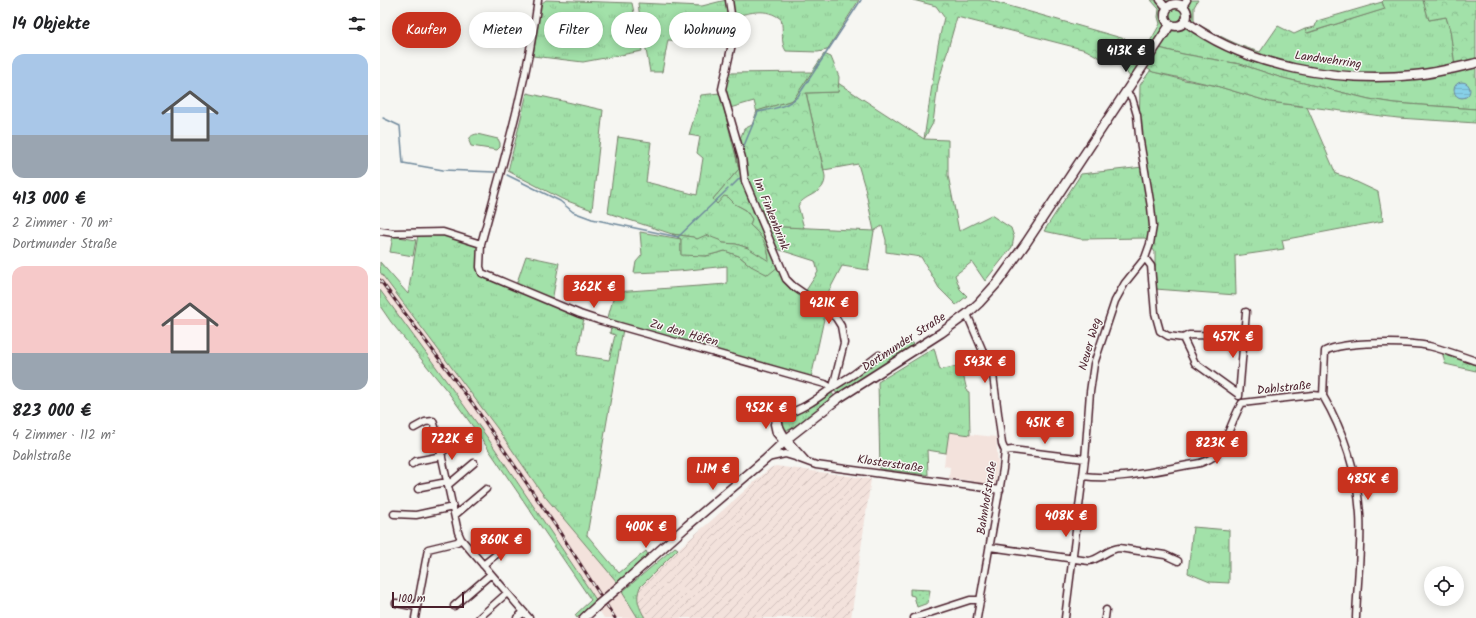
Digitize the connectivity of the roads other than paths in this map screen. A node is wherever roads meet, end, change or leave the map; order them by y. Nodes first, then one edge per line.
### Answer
1 (538, 0) edge
2 (729, 0) edge
3 (1160, 0) edge
4 (1185, 3) edge
5 (1169, 7) junction
6 (1185, 22) junction
7 (1170, 25) junction
8 (1476, 63) edge
9 (1126, 92) junction
10 (380, 231) edge
11 (482, 244) junction
12 (1145, 258) junction
13 (1246, 312) dead end
14 (967, 314) junction
15 (1244, 336) junction
16 (1183, 338) junction
17 (880, 355) dead end
18 (1476, 361) edge
19 (832, 388) junction
20 (1238, 394) junction
21 (1323, 396) junction
22 (1242, 402) junction
23 (414, 428) dead end
24 (462, 437) dead end
25 (786, 440) junction
26 (1005, 451) junction
27 (441, 454) junction
28 (797, 458) junction
29 (766, 459) junction
30 (1085, 459) junction
31 (806, 461) junction
32 (474, 463) dead end
33 (412, 464) dead end
34 (1083, 476) junction
35 (448, 483) junction
36 (486, 489) dead end
37 (418, 490) dead end
38 (1000, 490) junction
39 (453, 507) junction
40 (394, 514) dead end
41 (455, 515) junction
42 (461, 540) junction
43 (507, 546) dead end
44 (990, 547) junction
45 (1073, 558) junction
46 (1178, 561) dead end
47 (483, 566) junction
48 (490, 574) junction
49 (507, 593) junction
50 (981, 600) junction
51 (396, 603) dead end
52 (454, 606) dead end
53 (417, 607) junction
54 (1106, 610) dead end
55 (524, 612) junction
56 (415, 618) edge
57 (479, 618) edge
58 (517, 618) edge
59 (529, 618) edge
60 (584, 618) edge
61 (914, 618) edge
62 (977, 618) edge
63 (1066, 618) edge
64 (1069, 618) edge
65 (1105, 618) edge
66 (1356, 618) edge

1 - 11 street, Zu den Höfen
2 - 19 street, Im Finkenbrink
3 - 5 street
4 - 5 main road
4 - 6 main road
5 - 7 main road
6 - 7 main road
6 - 8 main road, Landwehrring
7 - 9 main road, Dortmunder Straße
9 - 12 street, Neuer Weg
9 - 14 main road, Dortmunder Straße
10 - 11 street
11 - 19 street, Zu den Höfen
12 - 16 street
12 - 30 street, Neuer Weg
13 - 15 street
14 - 25 main road, Dortmunder Straße
14 - 26 street, Bahnhofstraße
15 - 16 street
15 - 20 street
16 - 20 street
17 - 19 street
18 - 21 street, Dahlstraße
19 - 25 street
20 - 22 street
21 - 22 street, Dahlstraße
21 - 66 street
22 - 34 street, Dahlstraße
23 - 27 street
24 - 27 street
25 - 28 street
25 - 29 main road, Dortmunder Straße
25 - 31 street
26 - 30 street
26 - 38 street, Bahnhofstraße
27 - 33 street
27 - 35 street
28 - 29 street, Klosterstraße
28 - 31 street, Klosterstraße
29 - 60 main road, Dortmunder Straße, bridge
30 - 34 street, Neuer Weg
31 - 38 street, Klosterstraße
32 - 35 street
34 - 45 street, Neuer Weg
35 - 37 street
35 - 39 street
36 - 41 street
38 - 44 street, Bahnhofstraße
39 - 40 street
39 - 41 street
41 - 42 street
42 - 47 street
42 - 53 street
43 - 47 street
44 - 45 street
44 - 50 street, Bahnhofstraße
45 - 46 street
45 - 63 street, Neuer Weg
47 - 48 street
48 - 49 street
48 - 52 street
49 - 55 street
49 - 57 street
50 - 61 street
50 - 62 street, Bahnhofstraße
51 - 53 street
53 - 56 street
54 - 65 street
55 - 58 street
55 - 59 street
63 - 64 street, Neuer Weg

